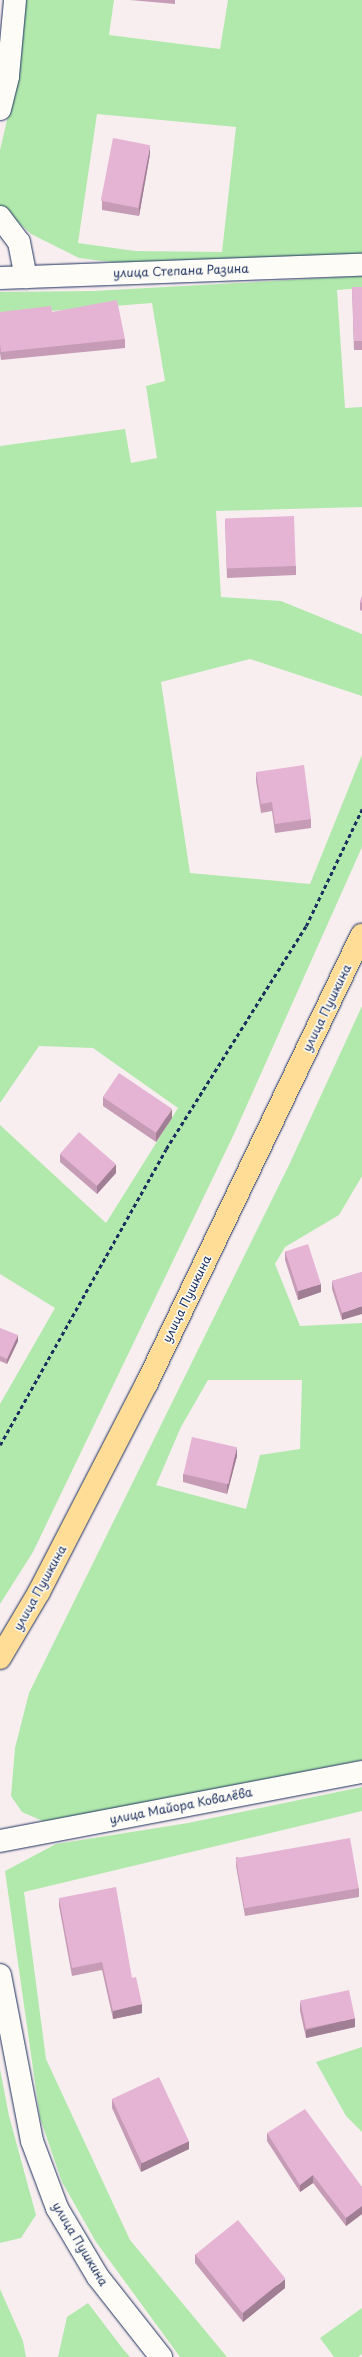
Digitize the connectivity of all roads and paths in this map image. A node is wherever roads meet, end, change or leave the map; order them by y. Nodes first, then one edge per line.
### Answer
1 (15, 0) edge
2 (0, 109) edge
3 (0, 217) edge
4 (362, 265) edge
5 (26, 277) junction
6 (0, 278) edge
7 (362, 809) edge
8 (362, 935) edge
9 (0, 1445) edge
10 (0, 1658) edge
11 (362, 1772) edge
12 (0, 1841) edge
13 (0, 1975) edge
14 (161, 2357) edge

1 - 2 street
3 - 5 street
4 - 5 street, улица Степана Разина
5 - 6 street, улица Степана Разина
7 - 9 path
8 - 10 main road, улица Пушкина
11 - 12 street, улица Майора Ковалёва
13 - 14 street, улица Пушкина

